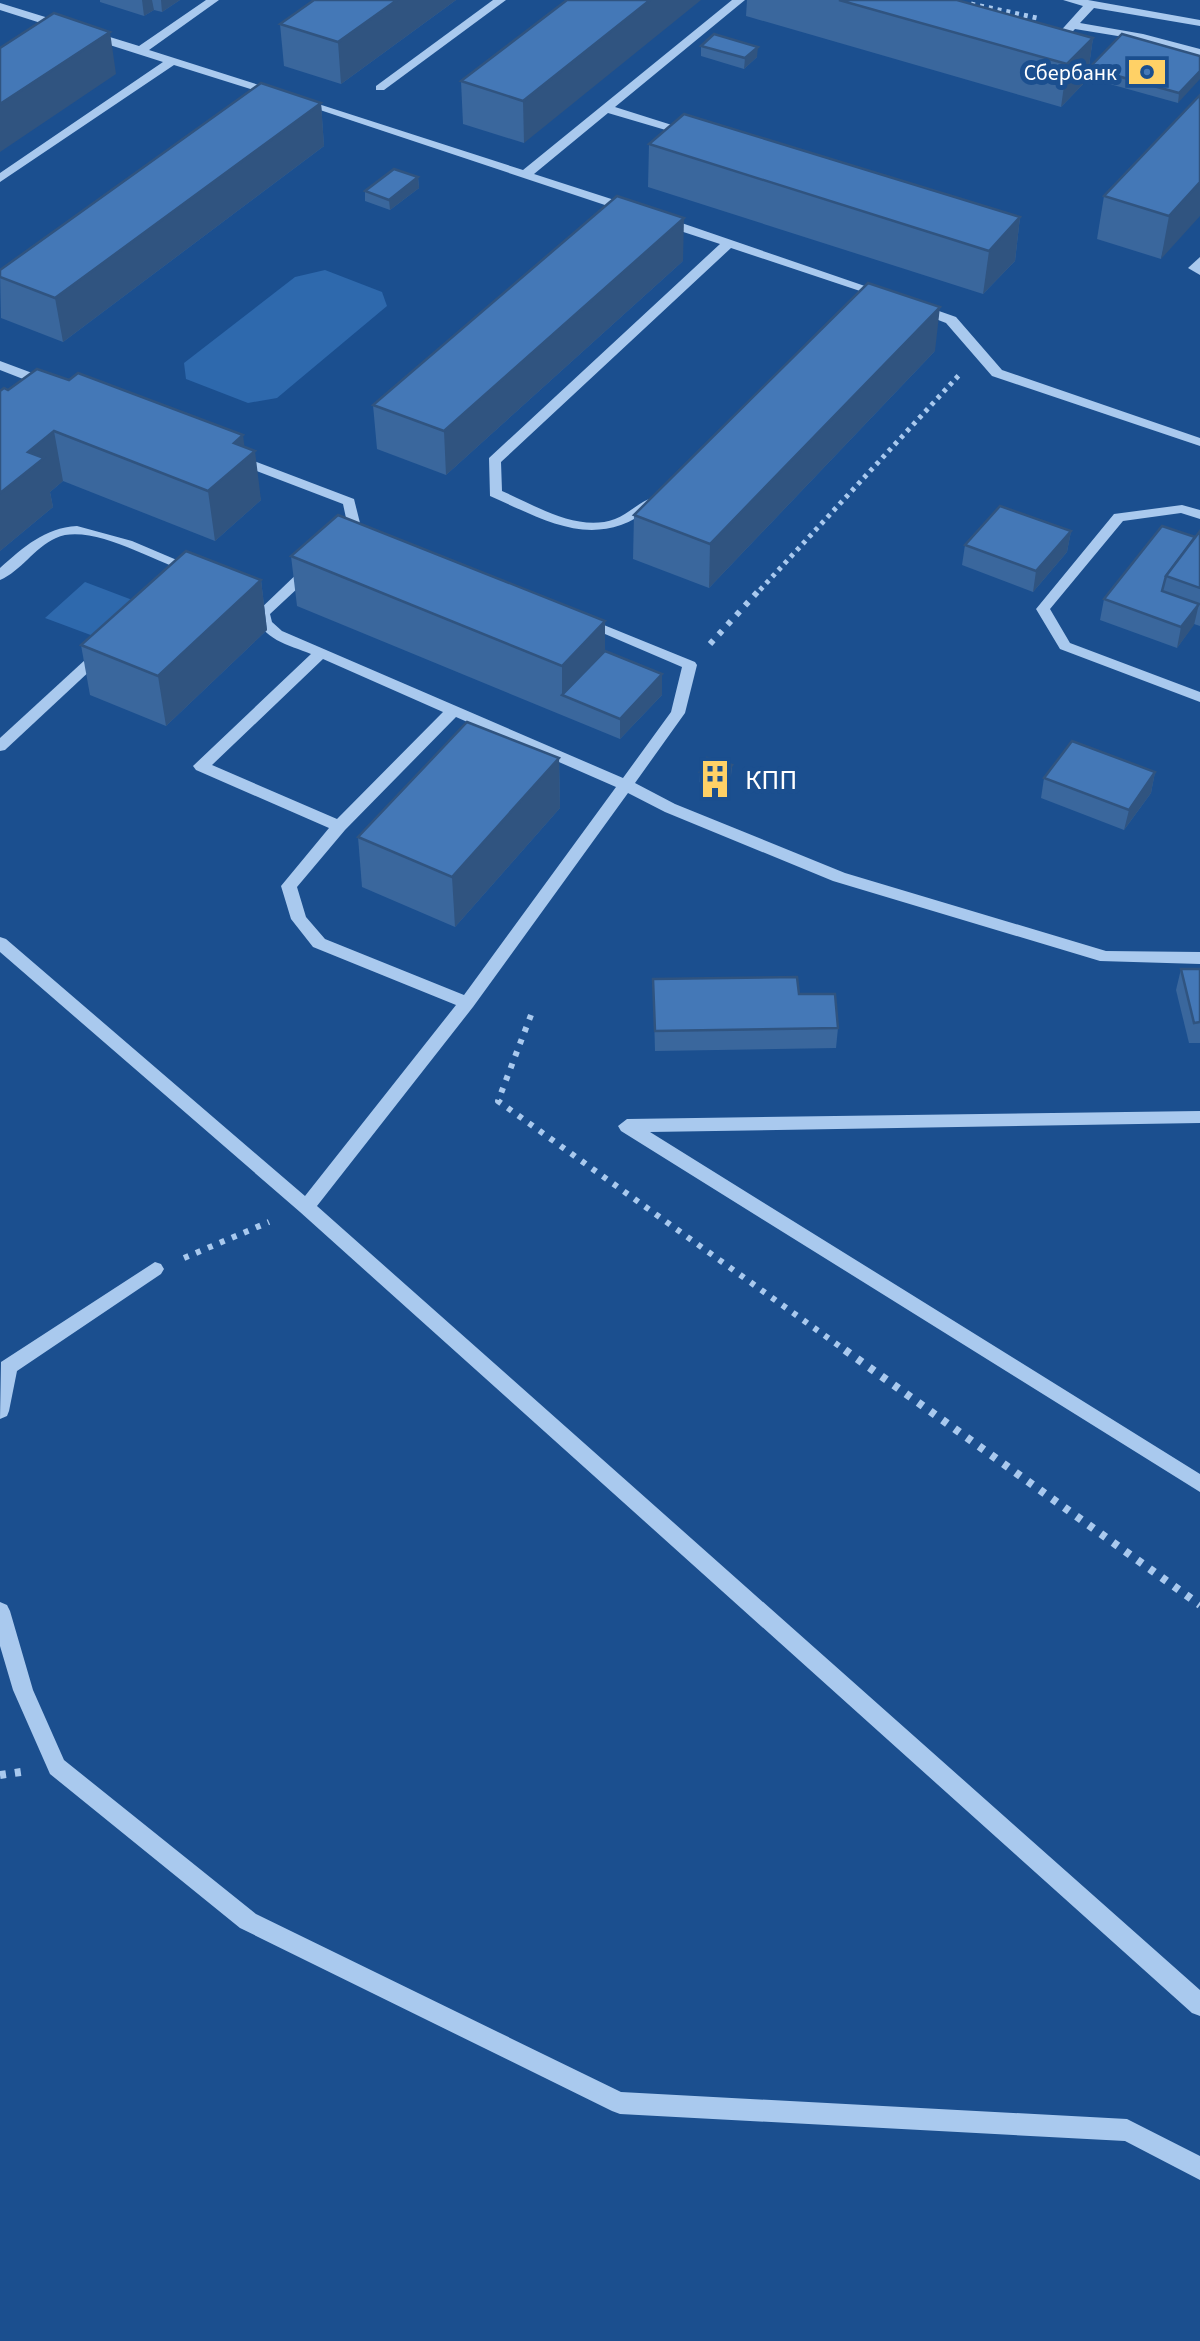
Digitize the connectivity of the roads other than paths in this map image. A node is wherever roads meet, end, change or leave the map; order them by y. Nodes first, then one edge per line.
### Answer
1 (213, 0) edge
2 (500, 0) edge
3 (739, 0) edge
4 (1070, 0) edge
5 (1091, 4) junction
6 (0, 6) edge
7 (1200, 23) edge
8 (1072, 25) junction
9 (1030, 46) edge
10 (141, 50) junction
11 (1200, 53) edge
12 (173, 60) junction
13 (380, 88) dead end
14 (274, 93) junction
15 (258, 104) edge
16 (609, 108) junction
17 (704, 138) edge
18 (525, 175) junction
19 (0, 178) edge
20 (637, 212) edge
21 (656, 218) edge
22 (730, 242) junction
23 (1200, 260) edge
24 (1200, 272) edge
25 (866, 288) junction
26 (852, 301) edge
27 (1, 374) edge
28 (67, 391) edge
29 (1200, 442) edge
30 (228, 454) edge
31 (660, 492) edge
32 (1200, 515) edge
33 (341, 541) junction
34 (390, 544) edge
35 (192, 569) junction
36 (0, 576) edge
37 (209, 576) edge
38 (178, 582) edge
39 (566, 615) edge
40 (109, 646) edge
41 (322, 652) junction
42 (1200, 697) edge
43 (452, 712) junction
44 (0, 746) edge
45 (626, 786) junction
46 (339, 826) junction
47 (0, 943) edge
48 (1200, 958) edge
49 (467, 1003) junction
50 (1200, 1118) edge
51 (306, 1207) junction
52 (155, 1270) road end
53 (0, 1410) edge
54 (1200, 1484) edge
55 (0, 1611) edge
56 (1200, 2005) edge
57 (1200, 2168) edge

1 - 10 street
2 - 13 street
3 - 16 street
4 - 5 street
5 - 7 street
5 - 8 street
6 - 10 street
8 - 9 street
8 - 11 street
10 - 12 street
12 - 14 street
12 - 19 street
14 - 15 street
14 - 18 street
16 - 17 street
16 - 18 street
18 - 20 street
21 - 22 street
22 - 25 street
22 - 31 street
23 - 24 street
25 - 26 street
25 - 29 street
27 - 28 street
30 - 33 street
32 - 42 street
33 - 34 street
33 - 41 street
35 - 36 street
35 - 37 street
35 - 38 street
39 - 45 street
40 - 44 street
41 - 43 street
41 - 46 street
43 - 45 street
43 - 46 street
45 - 48 street
45 - 49 street
46 - 49 street
47 - 51 street
49 - 51 street
50 - 54 street
51 - 56 street
52 - 53 street
55 - 57 street

